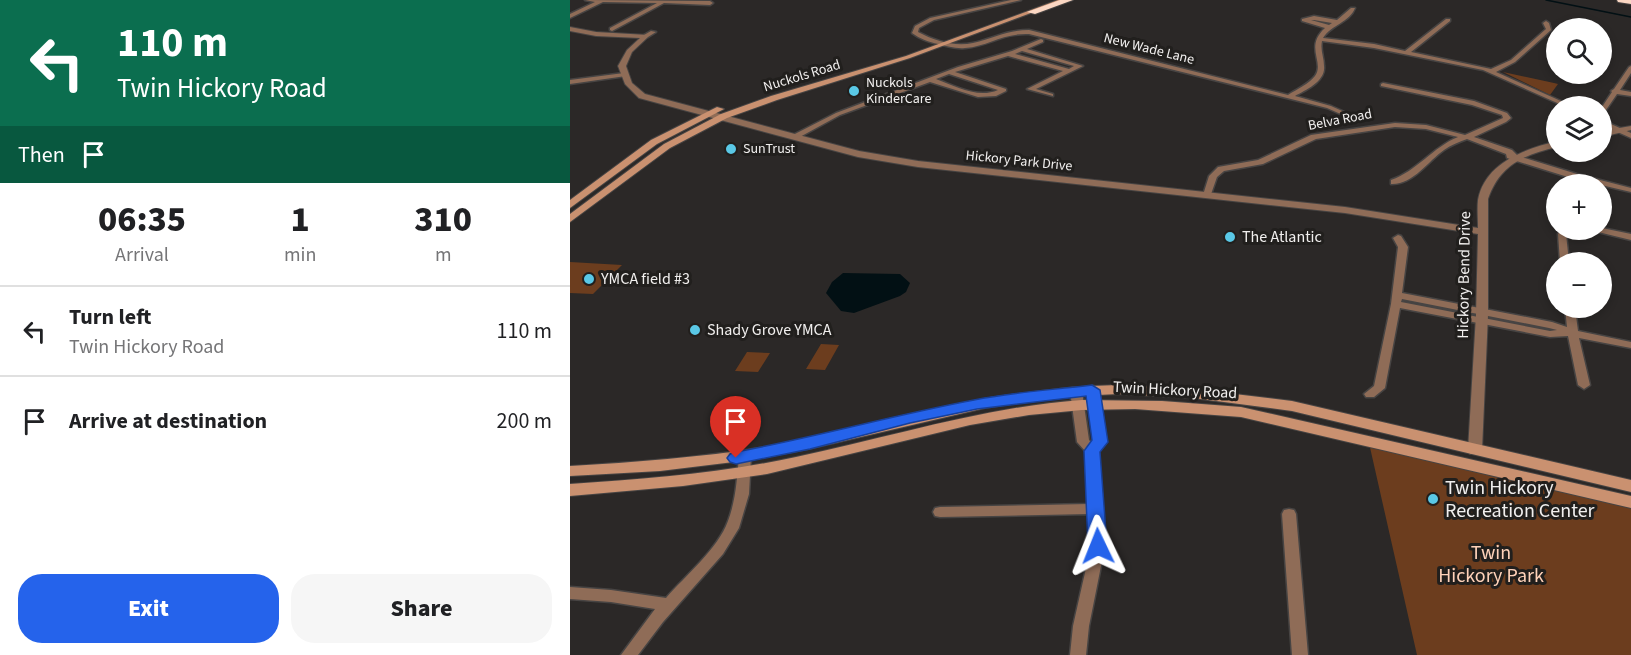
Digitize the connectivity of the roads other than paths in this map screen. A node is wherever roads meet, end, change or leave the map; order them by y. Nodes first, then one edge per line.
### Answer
1 (588, 0) edge
2 (603, 0) edge
3 (1018, 0) edge
4 (1044, 0) edge
5 (1049, 0) edge
6 (1063, 0) edge
7 (1069, 0) edge
8 (1621, 0) edge
9 (1631, 1) edge
10 (664, 2) junction
11 (710, 3) dead end
12 (1353, 9) dead end
13 (1028, 10) junction
14 (570, 16) edge
15 (1448, 20) dead end
16 (1337, 22) junction
17 (1330, 27) junction
18 (570, 29) edge
19 (612, 29) dead end
20 (1546, 32) edge
21 (1320, 39) junction
22 (1041, 41) dead end
23 (939, 43) junction
24 (1022, 49) junction
25 (1406, 52) junction
26 (1009, 54) junction
27 (1631, 68) edge
28 (1069, 71) junction
29 (1492, 71) junction
30 (949, 72) junction
31 (624, 75) junction
32 (932, 80) junction
33 (570, 82) edge
34 (1383, 85) dead end
35 (1614, 91) junction
36 (1631, 94) edge
37 (1051, 95) dead end
38 (1547, 96) edge
39 (1611, 96) edge
40 (1290, 98) junction
41 (712, 113) junction
42 (1347, 115) dead end
43 (724, 116) junction
44 (1612, 127) edge
45 (1631, 128) edge
46 (1618, 130) junction
47 (1612, 132) edge
48 (795, 136) junction
49 (1631, 136) edge
50 (1462, 138) junction
51 (1546, 147) edge
52 (1515, 157) junction
53 (1394, 182) dead end
54 (1631, 190) edge
55 (1207, 195) junction
56 (570, 204) edge
57 (570, 219) edge
58 (1484, 232) junction
59 (1612, 233) edge
60 (1631, 237) edge
61 (1398, 238) dead end
62 (1396, 299) junction
63 (1482, 317) junction
64 (1571, 318) edge
65 (1573, 333) junction
66 (1631, 345) edge
67 (1584, 386) dead end
68 (1370, 394) dead end
69 (1094, 397) junction
70 (1078, 399) junction
71 (1346, 435) junction
72 (1475, 450) junction
73 (1092, 451) junction
74 (746, 456) junction
75 (1475, 465) junction
76 (570, 471) edge
77 (743, 473) junction
78 (1631, 486) edge
79 (570, 490) edge
80 (1631, 491) edge
81 (1631, 502) edge
82 (1096, 509) junction
83 (940, 512) dead end
84 (1289, 514) dead end
85 (570, 593) edge
86 (668, 605) junction
87 (629, 655) edge
88 (1078, 655) edge
89 (1300, 655) edge

1 - 2 street
2 - 10 street
2 - 14 street
3 - 23 street
4 - 13 highway
5 - 13 main road, Nuckols Road
6 - 13 main road, Nuckols Road
7 - 13 highway
8 - 9 highway
10 - 11 street
10 - 19 street
12 - 16 street
13 - 23 main road, Nuckols Road
15 - 25 street
16 - 17 street
16 - 17 street
17 - 21 street
18 - 31 street
20 - 29 street
21 - 25 street
21 - 40 street
22 - 24 street
23 - 40 street, New Wade Lane
23 - 41 main road, Nuckols Road
23 - 43 main road, Nuckols Road
24 - 26 street
24 - 28 street
25 - 29 street
26 - 28 street
26 - 30 street
27 - 35 street
28 - 37 street
29 - 38 street
30 - 32 street
30 - 32 street
31 - 33 street
31 - 41 street, Hickory Park Drive
32 - 48 street
34 - 50 street
35 - 36 street
35 - 39 street
40 - 42 street, New Wade Lane
41 - 43 street, Hickory Park Drive
41 - 56 main road, Nuckols Road
43 - 48 street, Hickory Park Drive
43 - 57 main road, Nuckols Road
44 - 46 street
45 - 46 street
46 - 47 street
46 - 49 street
48 - 55 street, Hickory Park Drive
50 - 52 street, Belva Road
50 - 53 street
50 - 55 street, Belva Road
51 - 52 street, Hickory Bend Drive
52 - 54 street, Belva Road
52 - 58 street, Hickory Bend Drive
55 - 58 street, Hickory Park Drive
58 - 63 street, Hickory Bend Drive
59 - 60 street
61 - 62 street
62 - 63 street
62 - 68 street
63 - 65 street
63 - 72 street, Hickory Bend Drive
64 - 65 street
65 - 66 street
65 - 67 street
69 - 70 main road, Twin Hickory Road
69 - 71 main road, Twin Hickory Road
69 - 72 main road, Twin Hickory Road
69 - 73 street
70 - 73 street
70 - 74 main road, Twin Hickory Road
70 - 77 main road, Twin Hickory Road
71 - 72 main road
71 - 75 main road, Twin Hickory Road
72 - 78 main road, Twin Hickory Road
73 - 82 street
74 - 76 main road, Twin Hickory Road
74 - 77 street
75 - 80 main road
75 - 81 main road, Twin Hickory Road
77 - 79 main road, Twin Hickory Road
77 - 86 street
82 - 83 street
82 - 88 street
84 - 89 street
85 - 86 street
86 - 87 street

